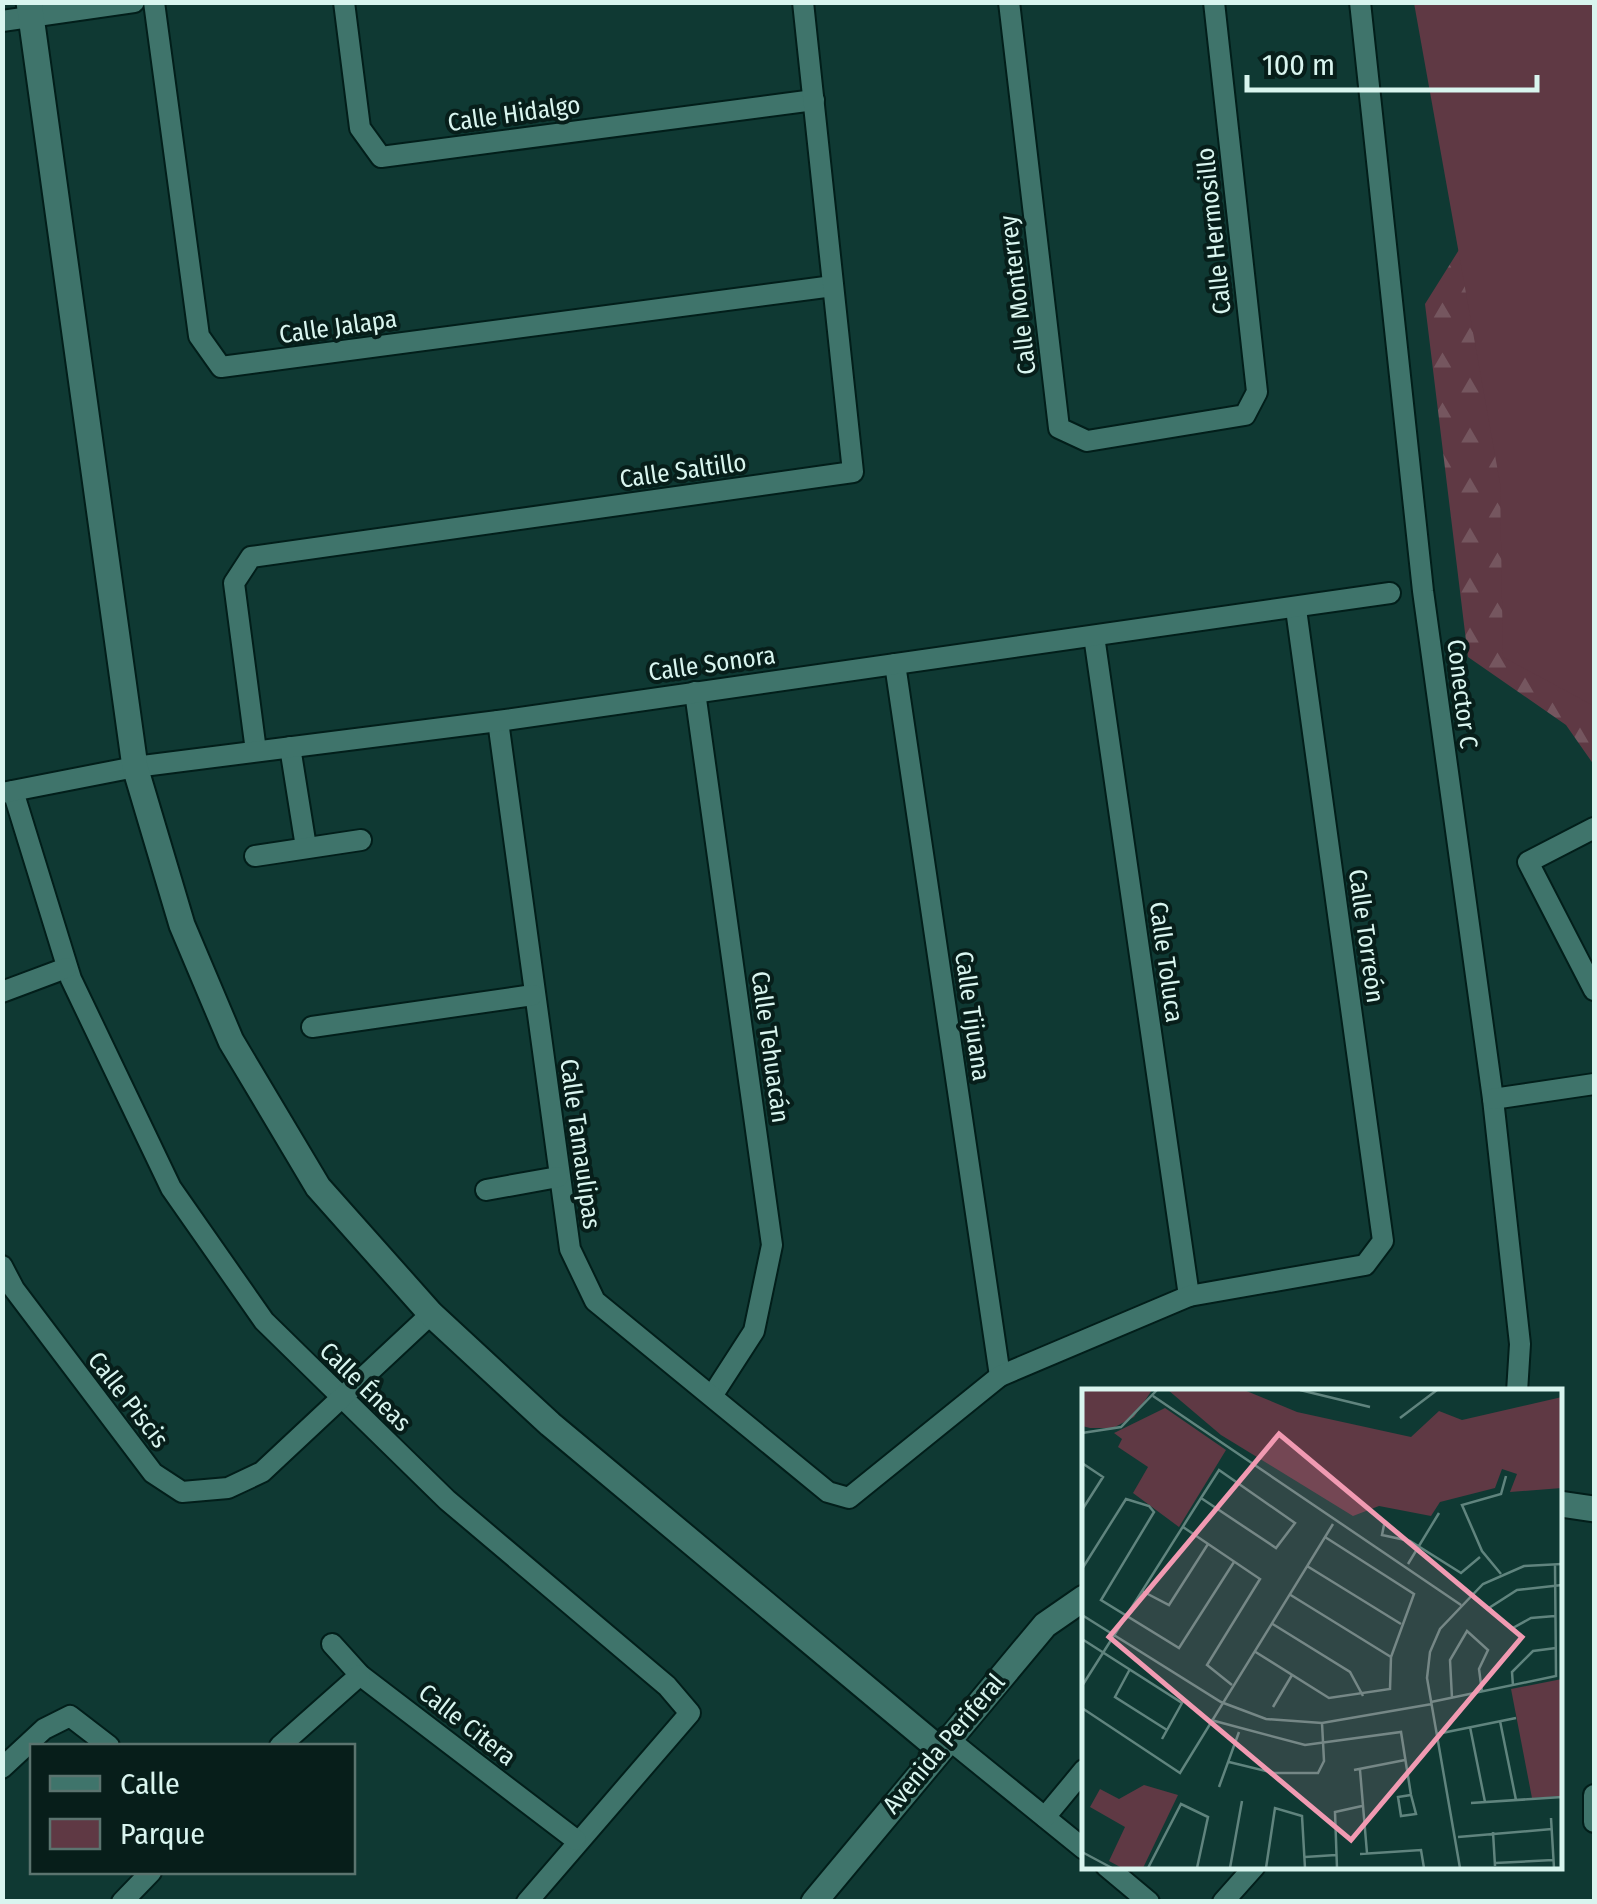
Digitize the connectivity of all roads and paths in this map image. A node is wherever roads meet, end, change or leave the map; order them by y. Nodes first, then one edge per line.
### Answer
1 (134, 2) edge
2 (154, 2) edge
3 (344, 2) edge
4 (803, 2) edge
5 (1009, 2) edge
6 (1214, 2) edge
7 (1360, 2) edge
8 (30, 10) edge
9 (2, 21) edge
10 (814, 100) junction
11 (833, 286) junction
12 (1209, 421) joint
13 (1390, 593) dead end
14 (1296, 609) junction
15 (1094, 636) junction
16 (895, 664) junction
17 (695, 692) junction
18 (498, 720) junction
19 (290, 747) junction
20 (256, 750) junction
21 (135, 767) junction
22 (8, 792) edge
23 (1594, 828) edge
24 (361, 840) dead end
25 (306, 847) junction
26 (256, 856) dead end
27 (66, 968) junction
28 (1594, 990) edge
29 (2, 992) edge
30 (533, 995) junction
31 (312, 1027) dead end
32 (1594, 1084) edge
33 (1493, 1099) junction
34 (558, 1177) junction
35 (486, 1190) dead end
36 (2, 1266) edge
37 (1189, 1296) junction
38 (431, 1314) junction
39 (1000, 1376) junction
40 (1517, 1389) edge
41 (712, 1396) junction
42 (338, 1398) junction
43 (1562, 1504) edge
44 (1594, 1509) edge
45 (1082, 1599) edge
46 (332, 1644) dead end
47 (360, 1674) junction
48 (942, 1743) junction
49 (107, 1744) edge
50 (282, 1744) edge
51 (2, 1768) edge
52 (1082, 1772) edge
53 (1594, 1795) edge
54 (1044, 1817) junction
55 (1594, 1822) edge
56 (576, 1840) junction
57 (1082, 1847) edge
58 (1110, 1869) edge
59 (1252, 1869) edge
60 (148, 1874) edge
61 (827, 1897) edge
62 (122, 1902) edge
63 (527, 1902) edge
64 (1149, 1902) edge
65 (1222, 1902) edge

1 - 8 street
2 - 11 street, Calle Jalapa
3 - 10 street, Calle Hidalgo
4 - 10 street, Calle Saltillo
5 - 12 street, Calle Monterrey
6 - 12 street, Calle Hermosillo
7 - 33 street, Conector C
8 - 9 street
8 - 21 street
10 - 11 street, Calle Saltillo
11 - 20 street, Calle Saltillo
13 - 14 street, Calle Sonora
14 - 15 street, Calle Sonora
14 - 37 street, Calle Torreón
15 - 16 street, Calle Sonora
15 - 37 street, Calle Toluca
16 - 17 street, Calle Sonora
16 - 39 street, Calle Tijuana
17 - 18 street, Calle Sonora
17 - 41 street, Calle Tehuacán
18 - 19 street, Calle Sonora
18 - 30 street, Calle Tamaulipas
19 - 20 street, Calle Sonora
19 - 25 street
20 - 21 street, Calle Sonora
21 - 22 street, Calle Sonora
21 - 38 street
22 - 27 street, Calle Éneas
23 - 28 street
24 - 25 street
25 - 26 street
27 - 29 street
27 - 42 street, Calle Éneas
30 - 31 street
30 - 34 street, Calle Tamaulipas
32 - 33 street
33 - 40 street, Conector C
34 - 35 street
34 - 41 street, Calle Tamaulipas
36 - 42 street, Calle Piscis
37 - 39 street
38 - 42 street, Calle Piscis
38 - 48 street
39 - 41 street, Calle Tamaulipas
42 - 56 street, Calle Éneas
43 - 44 street
45 - 48 street, Avenida Periferal
46 - 47 street, Calle Citera
47 - 50 street
47 - 56 street, Calle Citera
48 - 54 street
48 - 61 street, Avenida Periferal
49 - 51 street
52 - 54 street
53 - 55 street
54 - 57 street
56 - 63 street, Calle Éneas
58 - 64 street
59 - 65 street
60 - 62 street

